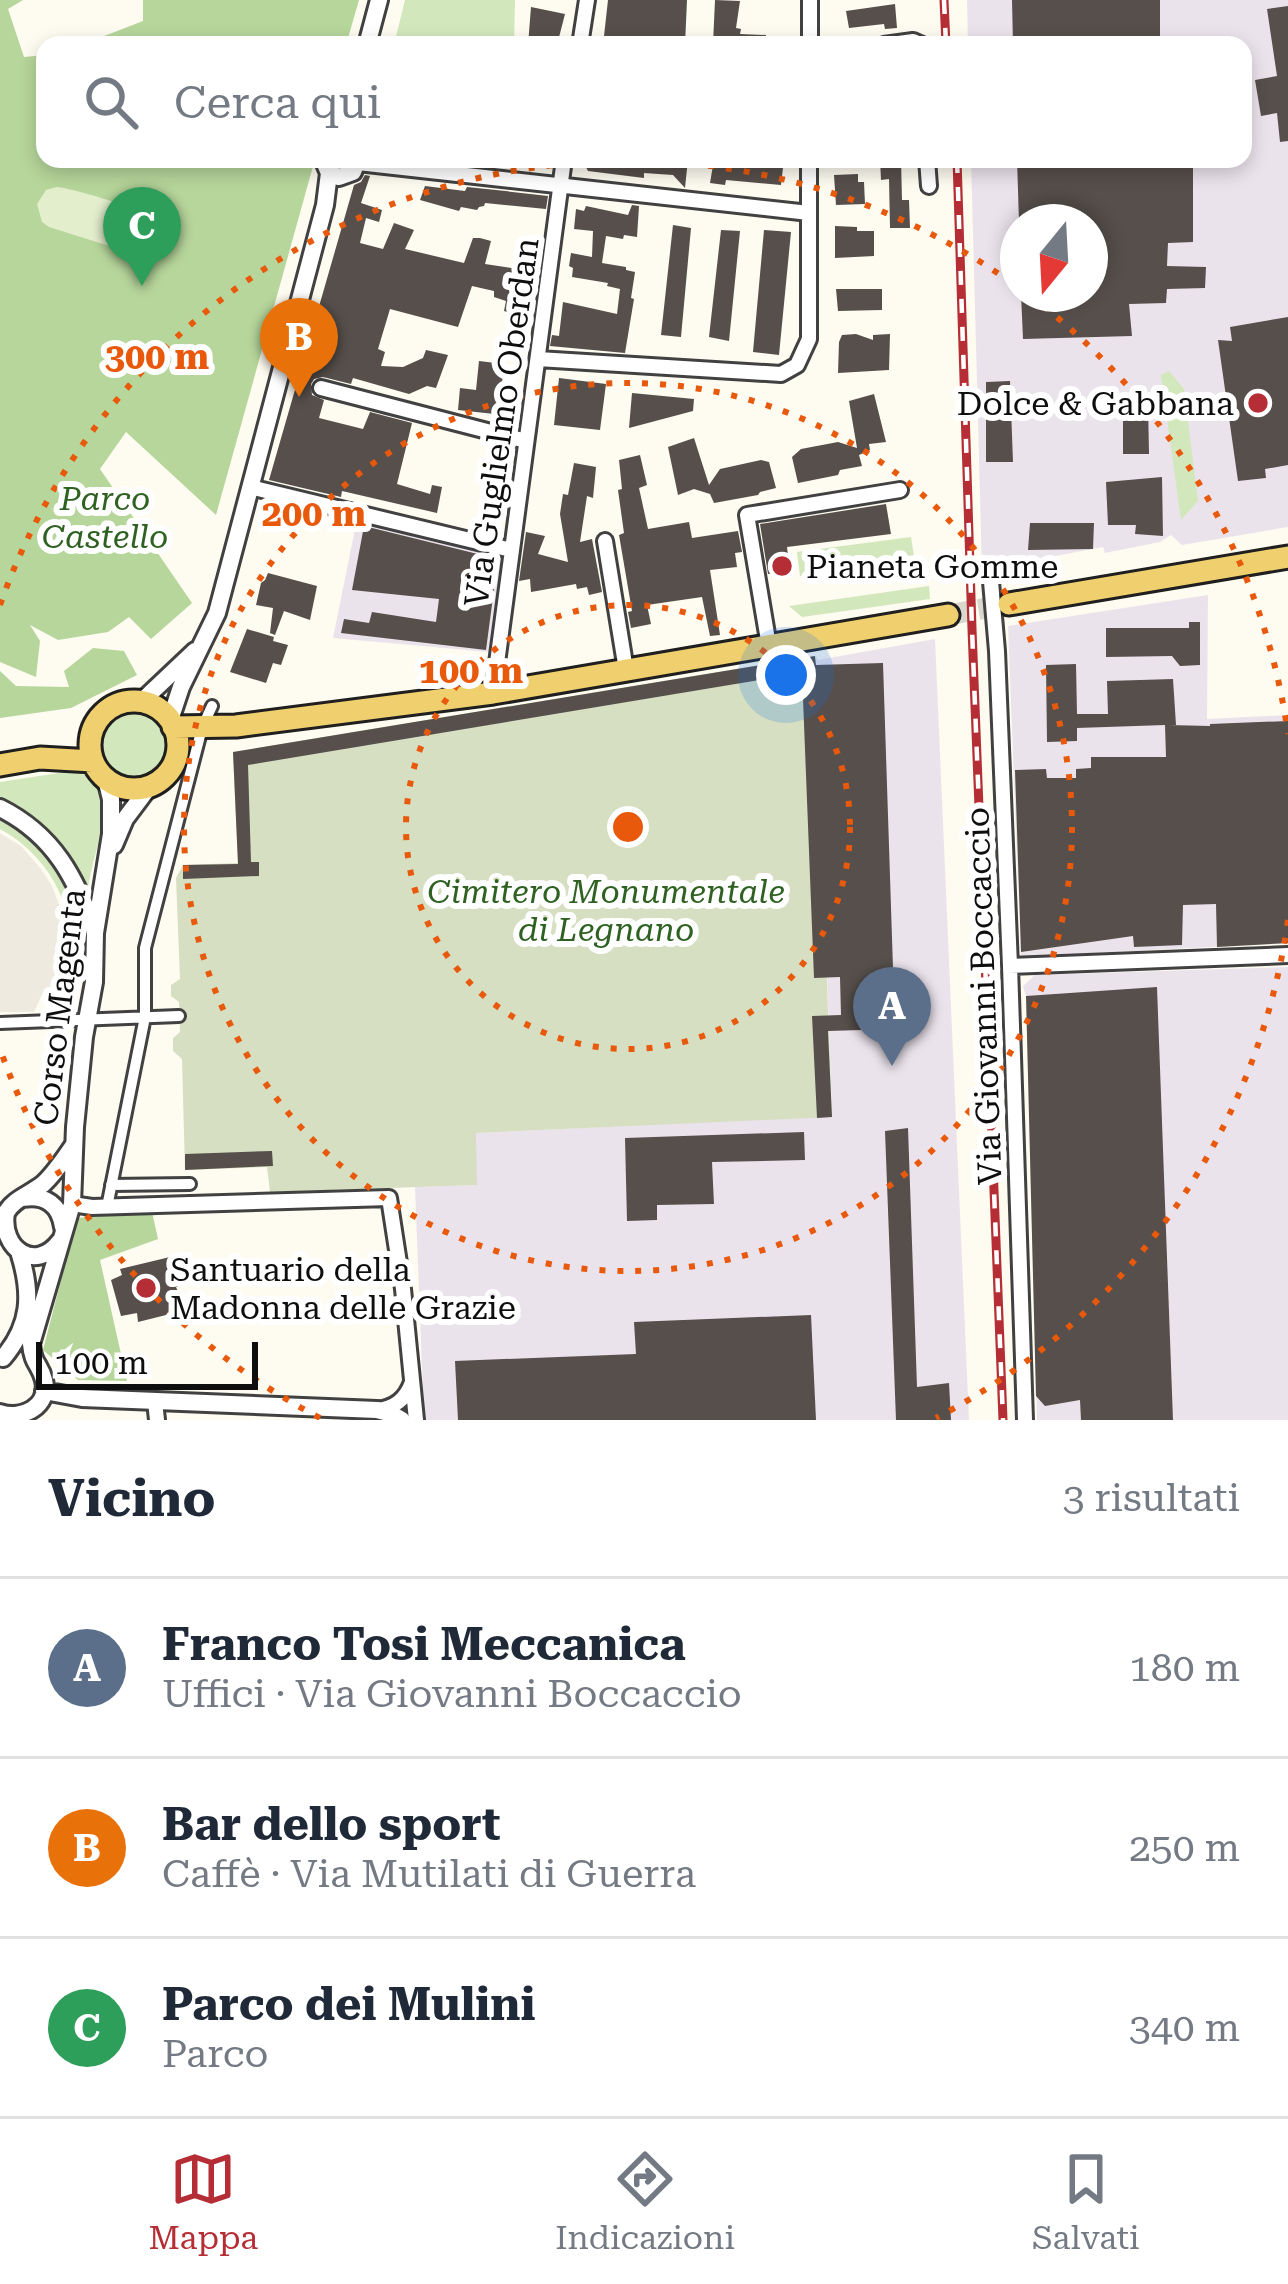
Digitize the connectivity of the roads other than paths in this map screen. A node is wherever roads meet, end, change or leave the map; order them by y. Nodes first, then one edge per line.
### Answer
1 (379, 0) edge
2 (587, 0) edge
3 (811, 0) edge
4 (369, 36) edge
5 (581, 36) edge
6 (810, 36) edge
7 (417, 168) edge
8 (563, 168) edge
9 (809, 168) edge
10 (928, 168) edge
11 (330, 170) edge
12 (560, 185) junction
13 (929, 186) dead end
14 (809, 213) junction
15 (538, 359) junction
16 (321, 388) dead end
17 (526, 441) junction
18 (250, 487) junction
19 (900, 490) dead end
20 (604, 541) dead end
21 (511, 550) junction
22 (1288, 557) edge
23 (990, 570) dead end
24 (1009, 604) tunnel mouth
25 (948, 616) tunnel mouth
26 (204, 642) junction
27 (769, 646) junction
28 (626, 670) junction
29 (493, 693) junction
30 (141, 702) junction
31 (212, 706) dead end
32 (172, 723) junction
33 (94, 727) junction
34 (200, 735) junction
35 (177, 753) junction
36 (40, 758) junction
37 (0, 765) edge
38 (99, 770) junction
39 (149, 787) junction
40 (0, 808) edge
41 (104, 874) junction
42 (95, 933) junction
43 (1288, 955) edge
44 (1010, 966) junction
45 (179, 1016) dead end
46 (146, 1017) junction
47 (88, 1020) junction
48 (0, 1023) edge
49 (73, 1146) junction
50 (190, 1184) dead end
51 (111, 1185) junction
52 (22, 1198) junction
53 (72, 1204) junction
54 (106, 1207) junction
55 (1, 1221) edge
56 (62, 1236) junction
57 (9, 1250) edge
58 (2, 1358) edge
59 (34, 1363) junction
60 (412, 1371) junction
61 (44, 1391) junction
62 (156, 1410) edge
63 (377, 1410) junction
64 (0, 1413) edge
65 (31, 1415) edge
66 (402, 1420) edge
67 (416, 1420) edge
68 (1025, 1420) edge

1 - 4 street
2 - 5 street
3 - 6 street
7 - 12 street
8 - 12 street, Via Guglielmo Oberdan
9 - 14 street
10 - 13 street
11 - 18 street
12 - 14 street
12 - 15 street, Via Guglielmo Oberdan
14 - 15 street
15 - 17 street, Via Guglielmo Oberdan
16 - 17 street
17 - 21 street, Via Guglielmo Oberdan
18 - 21 street
18 - 26 street
19 - 27 street
20 - 28 street
21 - 29 street, Via Guglielmo Oberdan
22 - 24 main road
23 - 44 street, Via Giovanni Boccaccio
25 - 27 main road
26 - 30 street
26 - 32 street
27 - 28 main road
28 - 29 main road
29 - 34 main road
30 - 32 main road
30 - 33 main road
31 - 34 street
32 - 34 main road
32 - 35 main road
33 - 36 main road
33 - 38 main road
34 - 35 main road
34 - 46 street
35 - 39 main road
36 - 37 main road
36 - 38 main road
38 - 39 main road
38 - 41 street, Corso Magenta
39 - 41 street, Corso Magenta
40 - 42 street
41 - 42 street, Corso Magenta
42 - 47 street, Corso Magenta
43 - 44 street
44 - 68 street, Via Giovanni Boccaccio
45 - 46 street
46 - 47 street
46 - 51 street
47 - 48 street
47 - 49 street, Corso Magenta
49 - 52 street, Corso Magenta
49 - 53 street, Corso Magenta
50 - 51 street
51 - 54 street
52 - 55 street, Corso Magenta
52 - 56 street
53 - 54 street
53 - 56 street, Corso Magenta
54 - 60 street
55 - 57 street, Corso Magenta
56 - 57 street
56 - 59 street, Corso Magenta
57 - 58 street, Corso Magenta
58 - 59 street, Corso Magenta
59 - 61 street, Corso Magenta
60 - 63 street
60 - 67 street
61 - 62 street
61 - 65 street
62 - 63 street
63 - 66 street
64 - 65 street

